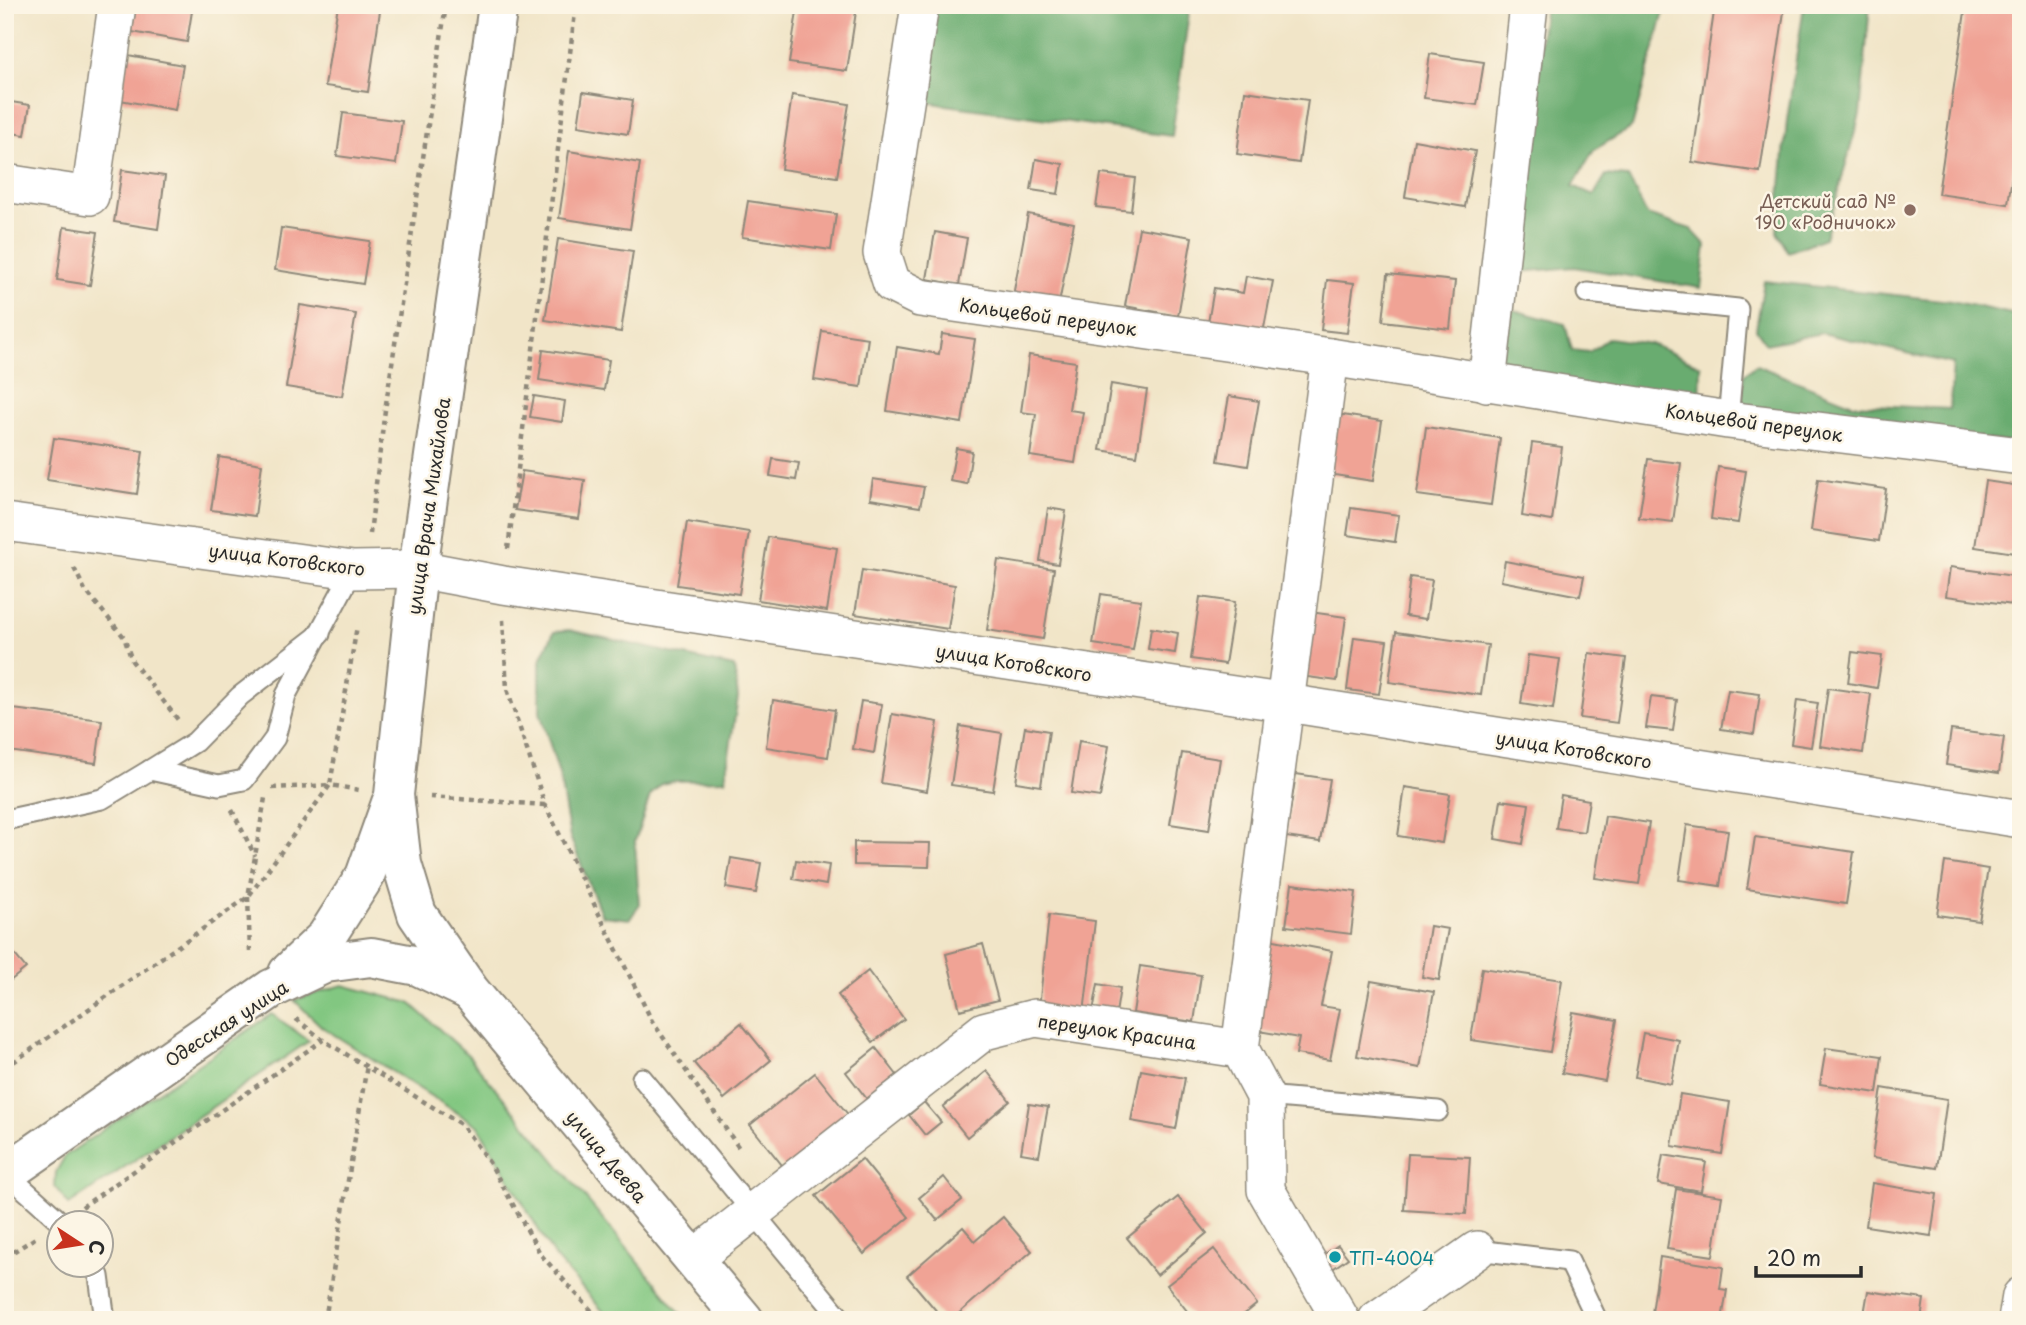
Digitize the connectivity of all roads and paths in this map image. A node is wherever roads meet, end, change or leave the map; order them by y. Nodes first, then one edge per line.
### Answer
1 (117, 5) edge
2 (446, 5) edge
3 (498, 5) edge
4 (576, 5) edge
5 (920, 5) edge
6 (1529, 5) edge
7 (5, 183) edge
8 (1587, 293) dead end
9 (1330, 357) junction
10 (1487, 383) junction
11 (1728, 420) junction
12 (2021, 456) edge
13 (5, 522) edge
14 (57, 530) junction
15 (418, 569) junction
16 (360, 570) junction
17 (503, 586) junction
18 (357, 624) dead end
19 (320, 634) junction
20 (1287, 703) junction
21 (195, 742) junction
22 (150, 770) junction
23 (219, 785) junction
24 (394, 795) junction
25 (2021, 819) edge
26 (5, 820) edge
27 (255, 856) junction
28 (247, 897) junction
29 (250, 951) dead end
30 (470, 991) junction
31 (281, 1002) junction
32 (323, 1040) junction
33 (1240, 1049) junction
34 (367, 1065) junction
35 (5, 1068) edge
36 (642, 1077) dead end
37 (1265, 1096) junction
38 (1438, 1111) dead end
39 (6, 1174) edge
40 (763, 1205) junction
41 (48, 1210) edge
42 (79, 1210) edge
43 (46, 1232) edge
44 (1477, 1250) joint
45 (5, 1257) edge
46 (694, 1259) junction
47 (100, 1280) edge
48 (2021, 1296) edge
49 (106, 1320) edge
50 (325, 1320) edge
51 (600, 1320) edge
52 (744, 1320) edge
53 (842, 1320) edge
54 (1341, 1320) edge
55 (1377, 1320) edge
56 (1597, 1320) edge
57 (2017, 1320) edge

1 - 7 street
2 - 16 path
3 - 15 main road, улица Врача Михайлова
4 - 17 path
5 - 9 street, Кольцевой переулок
6 - 10 street
8 - 11 lane
9 - 10 street, Кольцевой переулок
9 - 20 street
10 - 11 street, Кольцевой переулок
11 - 12 street, Кольцевой переулок
13 - 14 street, улица Котовского
14 - 16 street, улица Котовского
14 - 21 path
15 - 16 street, улица Котовского
15 - 17 street, улица Котовского
15 - 24 main road, улица Врача Михайлова
16 - 19 lane
17 - 20 street, улица Котовского
17 - 40 path
18 - 27 path
19 - 21 lane
19 - 23 lane
20 - 25 street, улица Котовского
20 - 33 street
21 - 22 lane
22 - 23 lane
22 - 26 lane
23 - 27 path
24 - 30 main road, улица Врача Михайлова
24 - 31 main road
27 - 28 path
28 - 29 path
28 - 35 path
30 - 31 main road, Одесская улица
30 - 46 main road, улица Деева
31 - 32 path
31 - 39 main road, Одесская улица
32 - 34 path
32 - 42 path
33 - 37 street
33 - 40 street, переулок Красина
34 - 50 path
34 - 51 path
36 - 40 lane
37 - 38 lane
37 - 54 street
39 - 41 lane
40 - 46 street, переулок Красина
40 - 53 lane
43 - 45 path
44 - 55 street
44 - 56 lane
46 - 52 main road, улица Деева
47 - 49 lane
48 - 57 street

